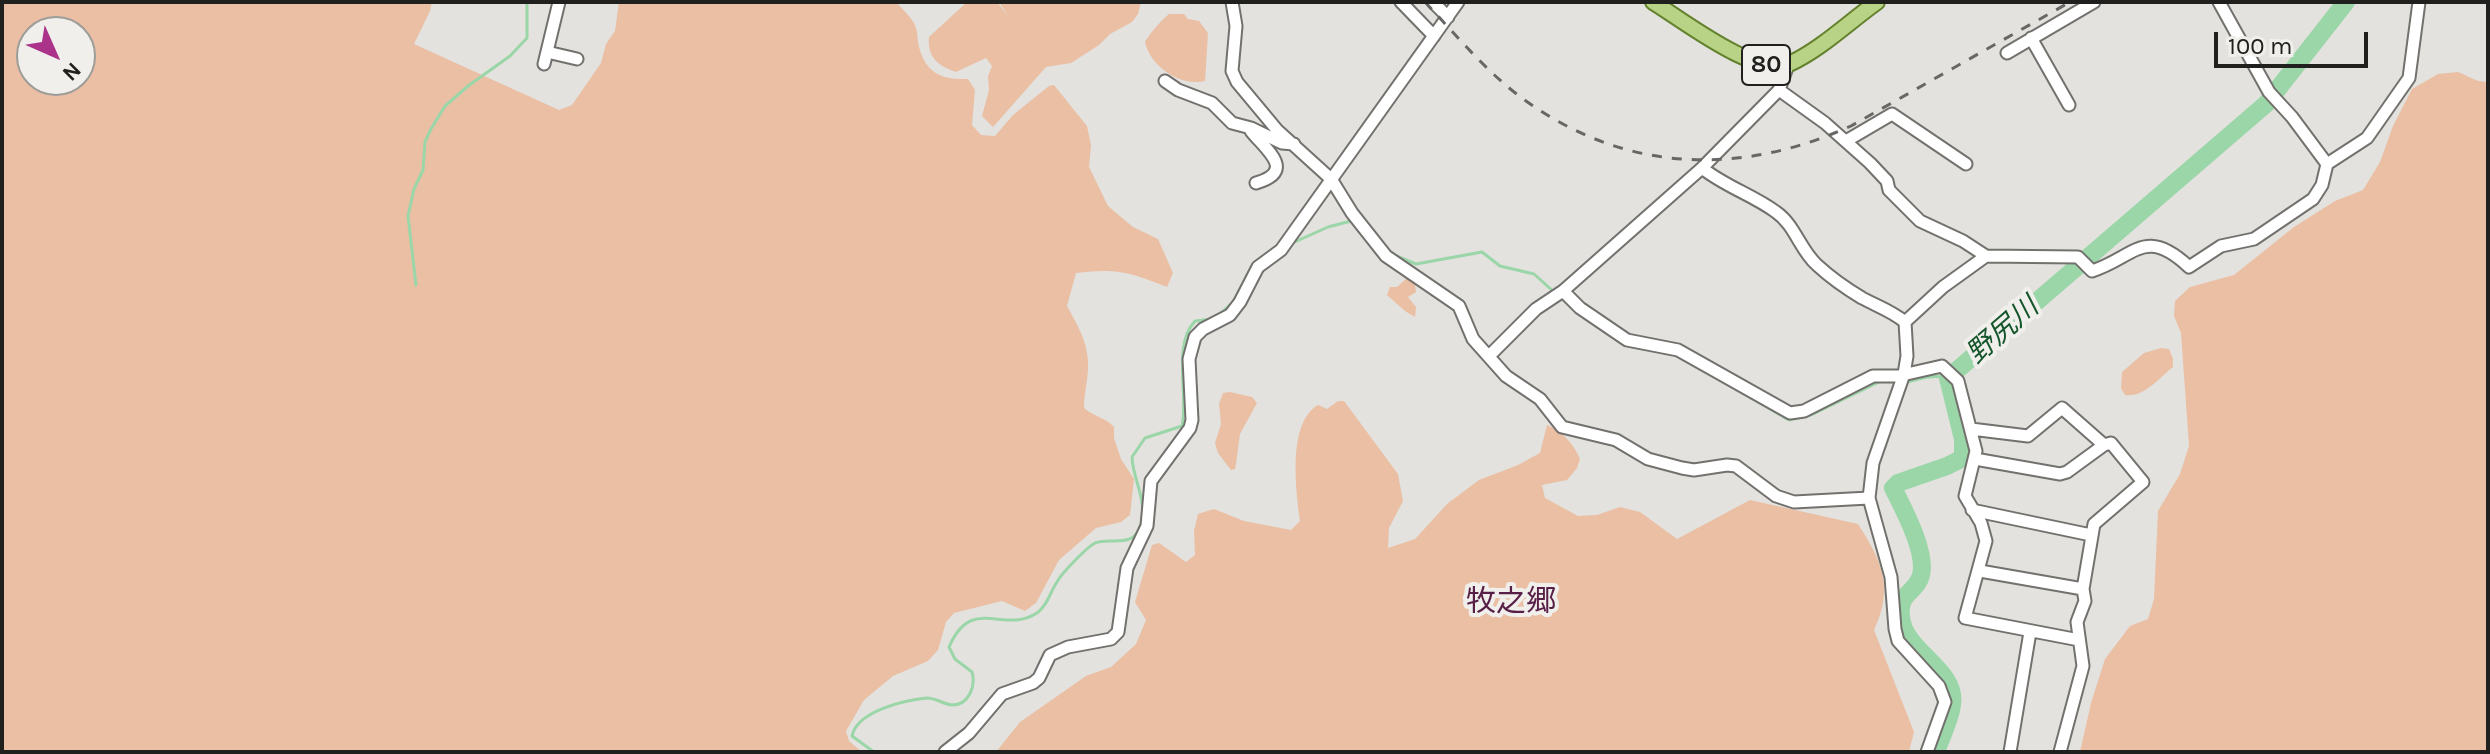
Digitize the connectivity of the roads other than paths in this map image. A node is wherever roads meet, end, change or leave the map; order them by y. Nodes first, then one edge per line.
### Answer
1 (559, 2) edge
2 (1232, 2) edge
3 (1401, 2) edge
4 (1433, 2) edge
5 (1458, 2) edge
6 (1653, 2) edge
7 (1877, 2) edge
8 (2094, 2) edge
9 (2219, 2) edge
10 (2419, 2) edge
11 (1448, 17) junction
12 (1434, 36) junction
13 (2031, 38) junction
14 (2007, 53) dead end
15 (577, 59) dead end
16 (1788, 65) junction
17 (1165, 81) dead end
18 (1779, 90) junction
19 (2069, 105) dead end
20 (1248, 127) junction
21 (1846, 141) junction
22 (1295, 144) junction
23 (1966, 164) dead end
24 (2327, 164) junction
25 (1702, 168) junction
26 (1331, 179) junction
27 (1256, 183) dead end
28 (1986, 256) junction
29 (1559, 294) junction
30 (1905, 322) junction
31 (1489, 356) junction
32 (1902, 380) junction
33 (1971, 429) junction
34 (2104, 445) junction
35 (1975, 459) junction
36 (1869, 498) junction
37 (1972, 510) junction
38 (2091, 535) junction
39 (1980, 571) junction
40 (2083, 589) junction
41 (2030, 632) junction
42 (2079, 640) junction
43 (945, 752) edge
44 (1927, 752) edge
45 (2010, 752) edge
46 (2060, 752) edge

1 - 15 street
2 - 22 street
3 - 12 street
4 - 11 street
5 - 11 street
6 - 16 main road, 80
7 - 16 main road, 80
8 - 13 street
9 - 24 street
10 - 24 street
11 - 12 street
12 - 26 street
13 - 14 street
13 - 19 street
16 - 18 street
17 - 20 street
18 - 21 street
18 - 25 street
20 - 22 street
20 - 27 street
21 - 23 street
21 - 28 street
22 - 26 street
24 - 28 street
25 - 29 street
25 - 30 street
26 - 31 street
26 - 43 street
28 - 30 street
29 - 31 street
29 - 32 street
30 - 32 street
31 - 36 street
32 - 33 street
32 - 36 street
33 - 34 street
33 - 35 street
34 - 35 street
34 - 38 street
35 - 37 street
36 - 44 street
37 - 38 street
37 - 39 street
38 - 40 street
39 - 40 street
39 - 41 street
40 - 42 street
41 - 42 street
41 - 45 street
42 - 46 street

